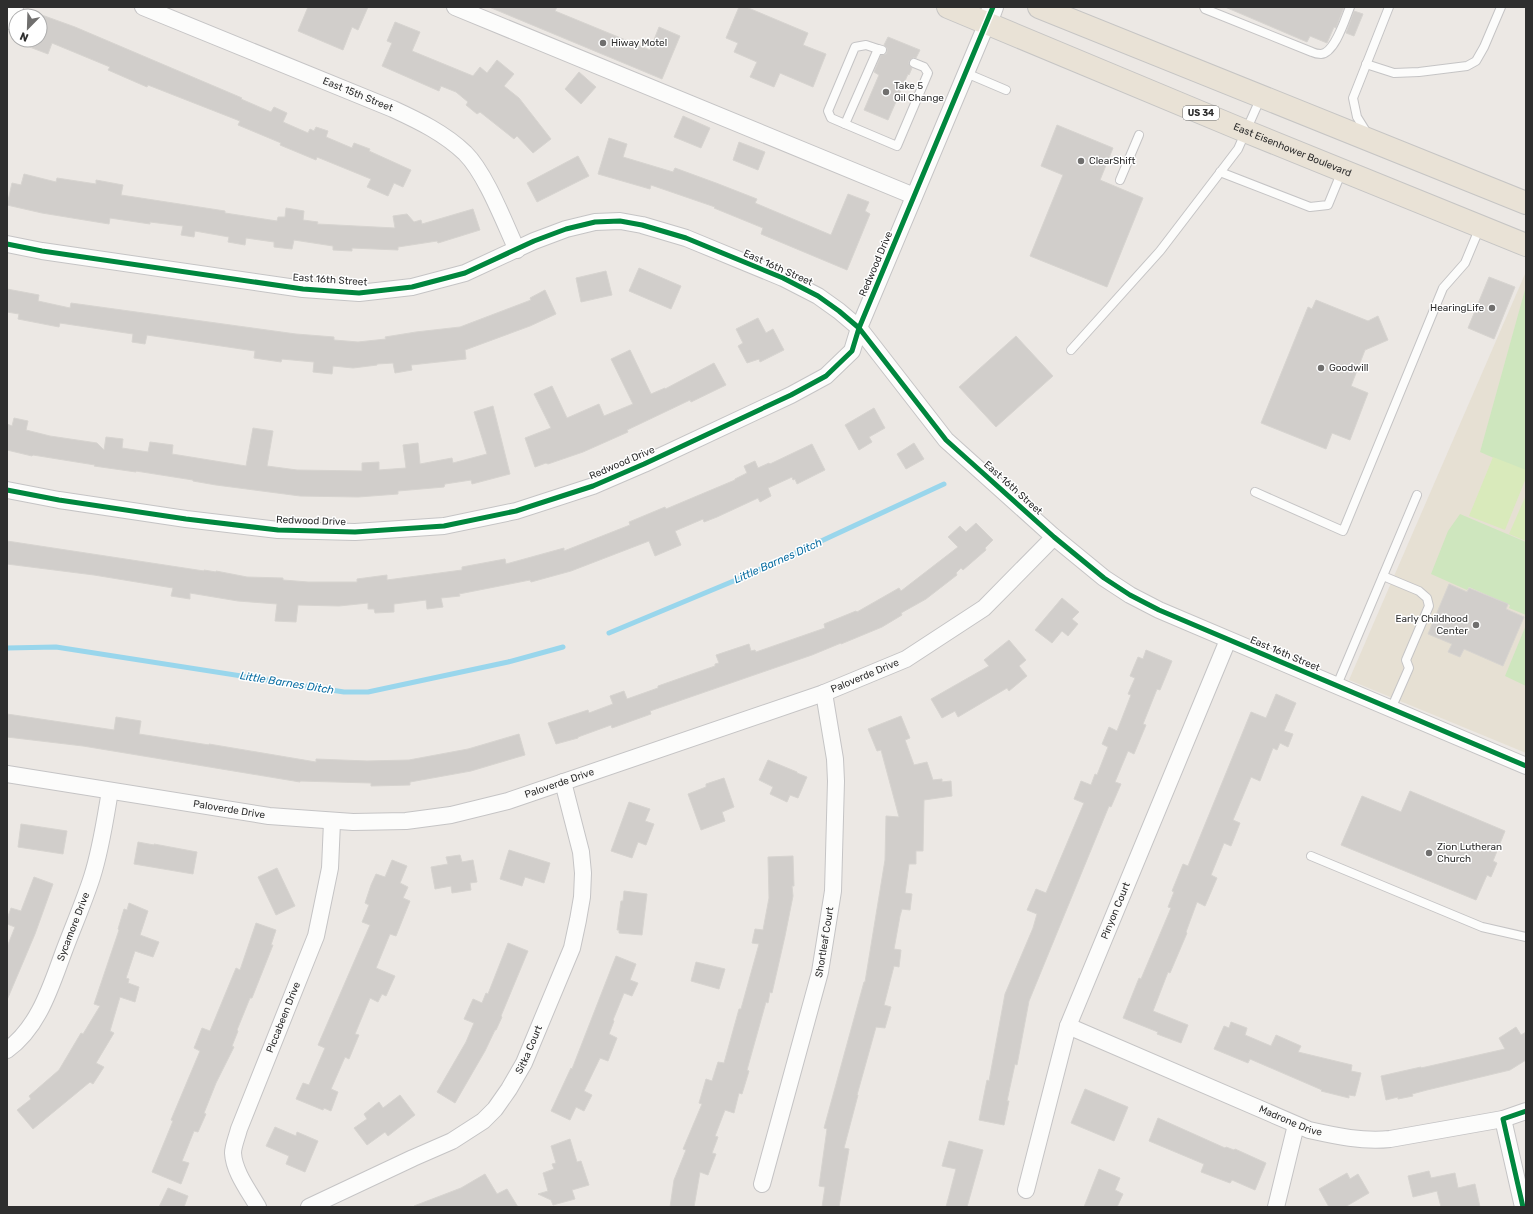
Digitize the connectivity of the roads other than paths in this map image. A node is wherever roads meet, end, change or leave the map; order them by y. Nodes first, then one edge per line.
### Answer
1 (12, 7) edge
2 (143, 7) edge
3 (455, 7) edge
4 (948, 7) edge
5 (1039, 7) edge
6 (1204, 7) edge
7 (1350, 7) edge
8 (1389, 7) edge
9 (1501, 7) edge
10 (990, 15) edge
11 (7, 18) edge
12 (914, 63) dead end
13 (1366, 64) junction
14 (966, 73) junction
15 (1006, 90) dead end
16 (1261, 97) junction
17 (845, 124) junction
18 (1245, 131) junction
19 (1139, 135) dead end
20 (1371, 141) junction
21 (1342, 171) junction
22 (1220, 172) junction
23 (1120, 180) dead end
24 (914, 196) junction
25 (1525, 201) edge
26 (1480, 226) junction
27 (7, 244) edge
28 (1526, 245) edge
29 (517, 250) junction
30 (859, 328) junction
31 (1071, 350) dead end
32 (7, 490) edge
33 (1254, 492) dead end
34 (1417, 495) dead end
35 (1054, 537) junction
36 (1383, 576) junction
37 (1228, 640) junction
38 (1337, 685) junction
39 (824, 693) junction
40 (1391, 709) junction
41 (1526, 766) edge
42 (7, 774) edge
43 (563, 782) junction
44 (110, 791) junction
45 (332, 822) junction
46 (1311, 856) dead end
47 (1526, 937) edge
48 (1068, 1026) junction
49 (7, 1050) edge
50 (1526, 1111) edge
51 (1503, 1118) junction
52 (1296, 1125) junction
53 (762, 1184) dead end
54 (1026, 1190) dead end
55 (258, 1207) edge
56 (309, 1207) edge
57 (1276, 1207) edge
58 (1523, 1207) edge

1 - 11 main road
2 - 29 street, East 15th Street
3 - 24 street
4 - 10 highway, East Eisenhower Boulevard / US 34
5 - 16 highway
6 - 7 lane
8 - 13 lane
9 - 13 lane
10 - 14 street, Redwood Drive
10 - 18 highway, East Eisenhower Boulevard / US 34
12 - 17 lane
13 - 20 lane
14 - 15 lane
14 - 24 street, Redwood Drive
16 - 18 lane
16 - 20 highway
17 - 17 lane
18 - 21 highway, East Eisenhower Boulevard / US 34
18 - 22 lane
19 - 23 lane
20 - 25 highway
21 - 22 lane
21 - 26 highway, East Eisenhower Boulevard / US 34
22 - 31 lane
24 - 30 street, Redwood Drive
26 - 28 highway, East Eisenhower Boulevard / US 34
26 - 33 lane
27 - 29 street, East 16th Street
29 - 30 street, East 16th Street
30 - 32 street, Redwood Drive
30 - 35 street, East 16th Street
34 - 36 lane
35 - 37 street, East 16th Street
35 - 39 street, Paloverde Drive
36 - 38 lane
36 - 40 lane
37 - 38 street, East 16th Street
37 - 48 street, Pinyon Court
38 - 40 street, East 16th Street
39 - 43 street, Paloverde Drive
39 - 53 street, Shortleaf Court
40 - 41 street, East 16th Street
42 - 44 street, Paloverde Drive
43 - 45 street, Paloverde Drive
43 - 56 street, Sitka Court
44 - 45 street, Paloverde Drive
44 - 49 street, Sycamore Drive
45 - 55 street, Piccabeen Drive
46 - 47 lane
48 - 52 street, Madrone Drive
48 - 54 street, Pinyon Court
50 - 51 street, Madrone Drive
51 - 52 street, Madrone Drive
51 - 58 street
52 - 57 street

